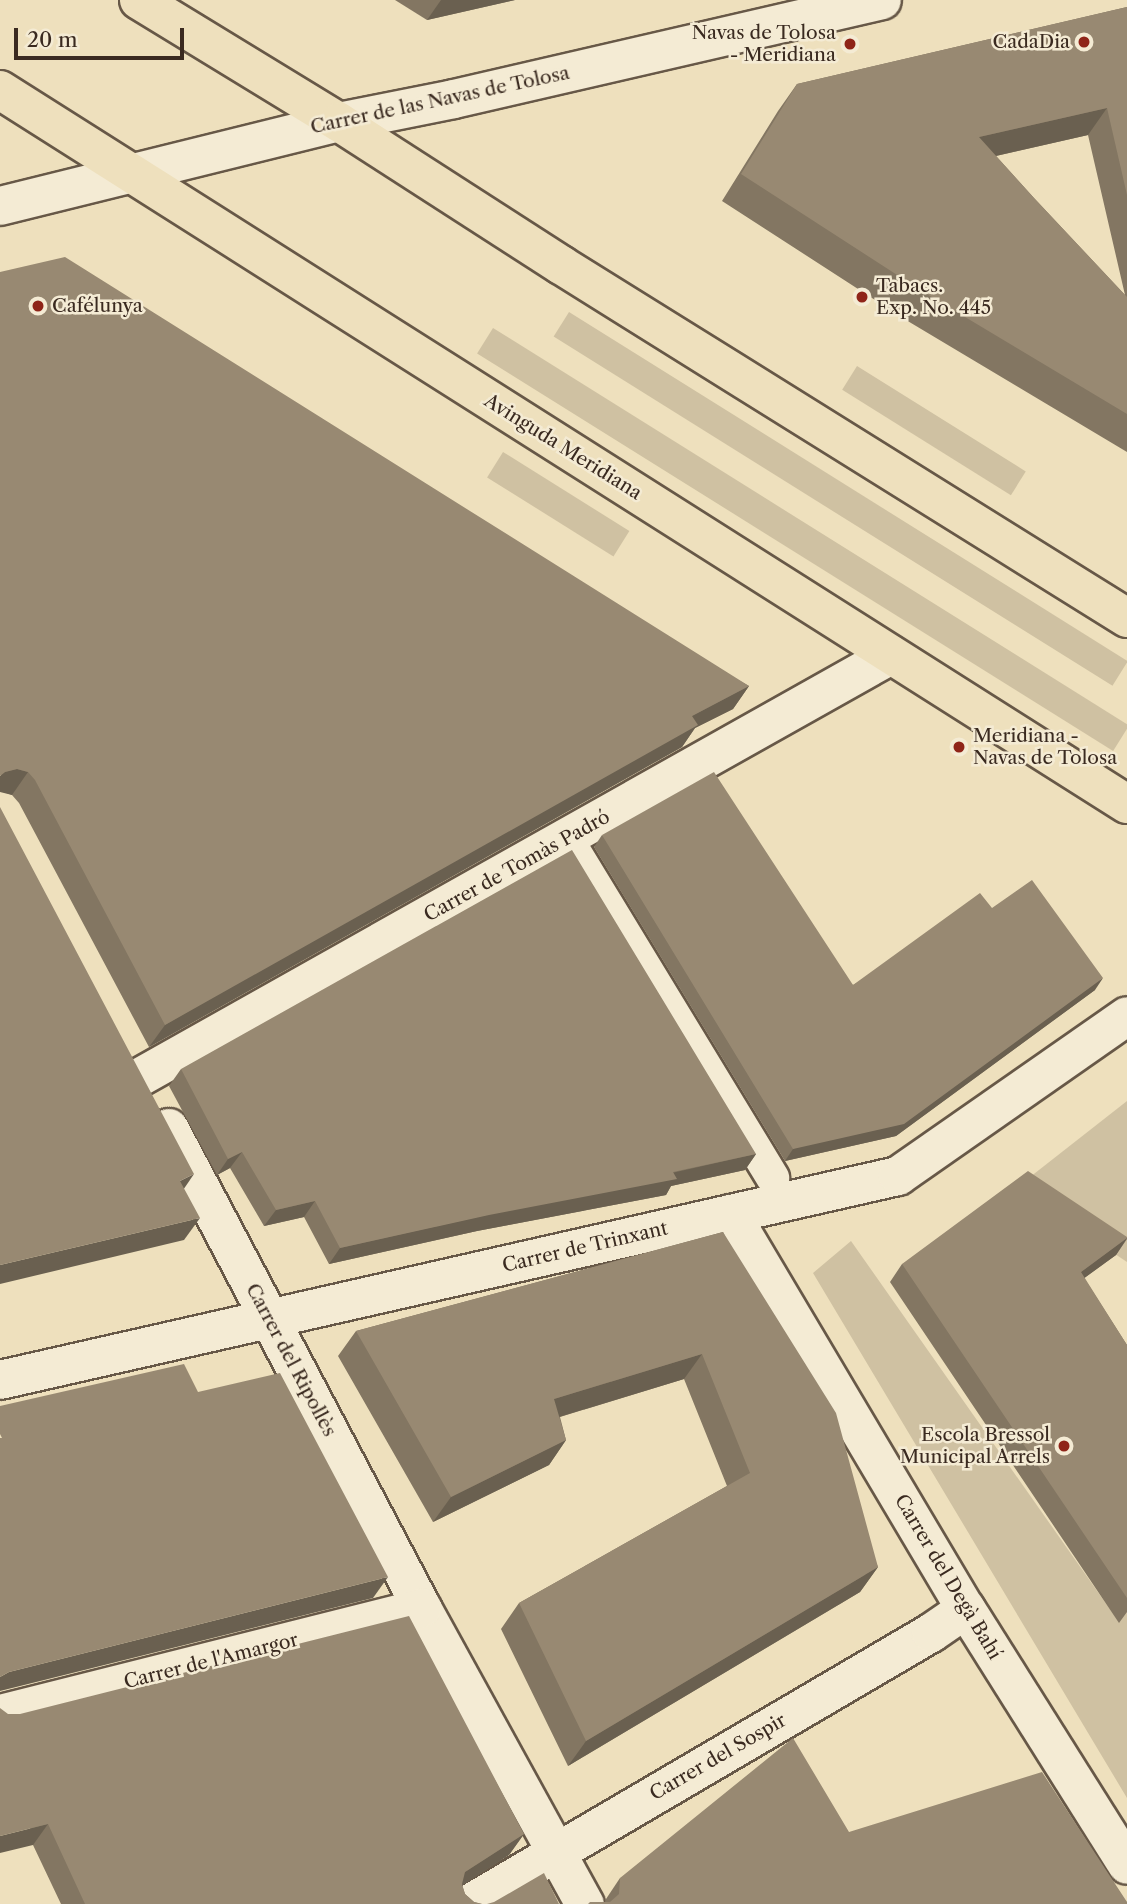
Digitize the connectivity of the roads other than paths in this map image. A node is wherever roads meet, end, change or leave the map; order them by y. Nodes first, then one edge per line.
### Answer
1 (139, 0) edge
2 (882, 0) edge
3 (0, 90) edge
4 (339, 122) junction
5 (133, 175) junction
6 (0, 206) edge
7 (1127, 618) edge
8 (891, 655) junction
9 (1127, 804) edge
10 (566, 838) junction
11 (1127, 1016) edge
12 (123, 1040) edge
13 (142, 1076) junction
14 (772, 1177) dead end
15 (731, 1214) junction
16 (269, 1319) junction
17 (0, 1380) edge
18 (422, 1608) junction
19 (966, 1609) junction
20 (0, 1714) edge
21 (557, 1852) junction
22 (1127, 1866) edge
23 (469, 1904) edge
24 (585, 1904) edge

1 - 4 main road
2 - 4 street, Carrer de las Navas de Tolosa
3 - 5 main road, Avinguda Meridiana
4 - 5 street, Carrer de las Navas de Tolosa
4 - 7 main road
5 - 6 street, Carrer de las Navas de Tolosa
5 - 8 main road, Avinguda Meridiana
8 - 9 main road, Avinguda Meridiana
8 - 10 street, Carrer de Tomàs Padró
10 - 13 street, Carrer de Tomàs Padró
10 - 14 street
11 - 15 street, Carrer de Trinxant
12 - 13 street, Carrer del Ripollès
13 - 16 street, Carrer del Ripollès
15 - 16 street, Carrer de Trinxant
15 - 19 street, Carrer del Degà Bahí
16 - 17 street, Carrer de Trinxant
16 - 18 street, Carrer del Ripollès
18 - 20 street, Carrer de l'Amargor
18 - 21 street, Carrer del Ripollès
19 - 21 street, Carrer del Sospir
19 - 22 street, Carrer del Degà Bahí
21 - 23 street, Carrer del Sospir
21 - 24 street, Carrer del Ripollès

